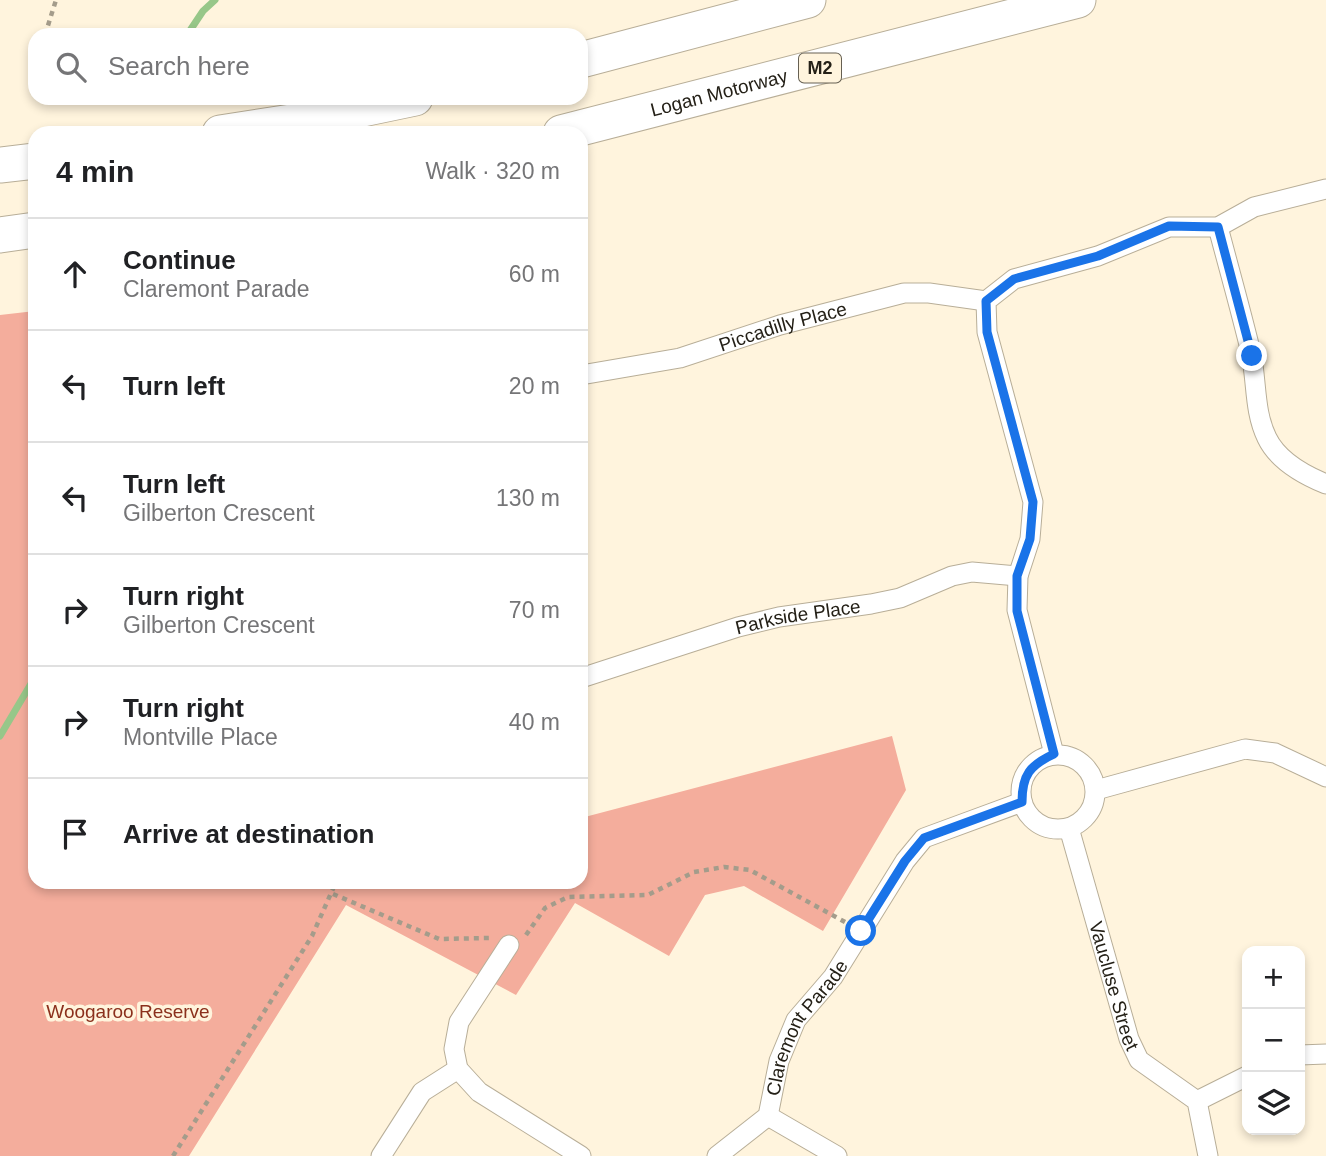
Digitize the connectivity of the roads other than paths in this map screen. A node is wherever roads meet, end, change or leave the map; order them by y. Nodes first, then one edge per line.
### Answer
1 (808, 0) edge
2 (1079, 0) edge
3 (588, 58) edge
4 (381, 105) edge
5 (266, 126) edge
6 (588, 126) edge
7 (28, 162) edge
8 (0, 165) edge
9 (1326, 189) edge
10 (1218, 227) junction
11 (28, 231) edge
12 (0, 234) edge
13 (986, 301) junction
14 (588, 373) edge
15 (1326, 484) edge
16 (1017, 576) junction
17 (588, 676) edge
18 (1054, 754) junction
19 (1326, 777) edge
20 (1096, 790) junction
21 (1022, 802) junction
22 (1069, 828) junction
23 (509, 945) road end
24 (1326, 1054) edge
25 (1305, 1055) edge
26 (458, 1069) junction
27 (1242, 1078) edge
28 (1197, 1101) junction
29 (768, 1116) junction
30 (381, 1156) edge
31 (581, 1156) edge
32 (717, 1156) edge
33 (837, 1156) edge
34 (1208, 1156) edge

1 - 3 highway
2 - 6 highway, Logan Motorway / M2
4 - 5 highway
7 - 8 highway
9 - 10 street
10 - 13 street
10 - 15 street
11 - 12 highway
13 - 14 street, Piccadilly Place
13 - 16 street
16 - 17 street, Parkside Place
16 - 18 street
18 - 20 street
18 - 21 street
19 - 20 street
20 - 22 street
21 - 22 street
21 - 29 street, Claremont Parade
22 - 28 street, Vaucluse Street
23 - 26 street
24 - 25 street
26 - 30 street
26 - 31 street
27 - 28 street
28 - 34 street
29 - 32 street, Claremont Parade
29 - 33 street

